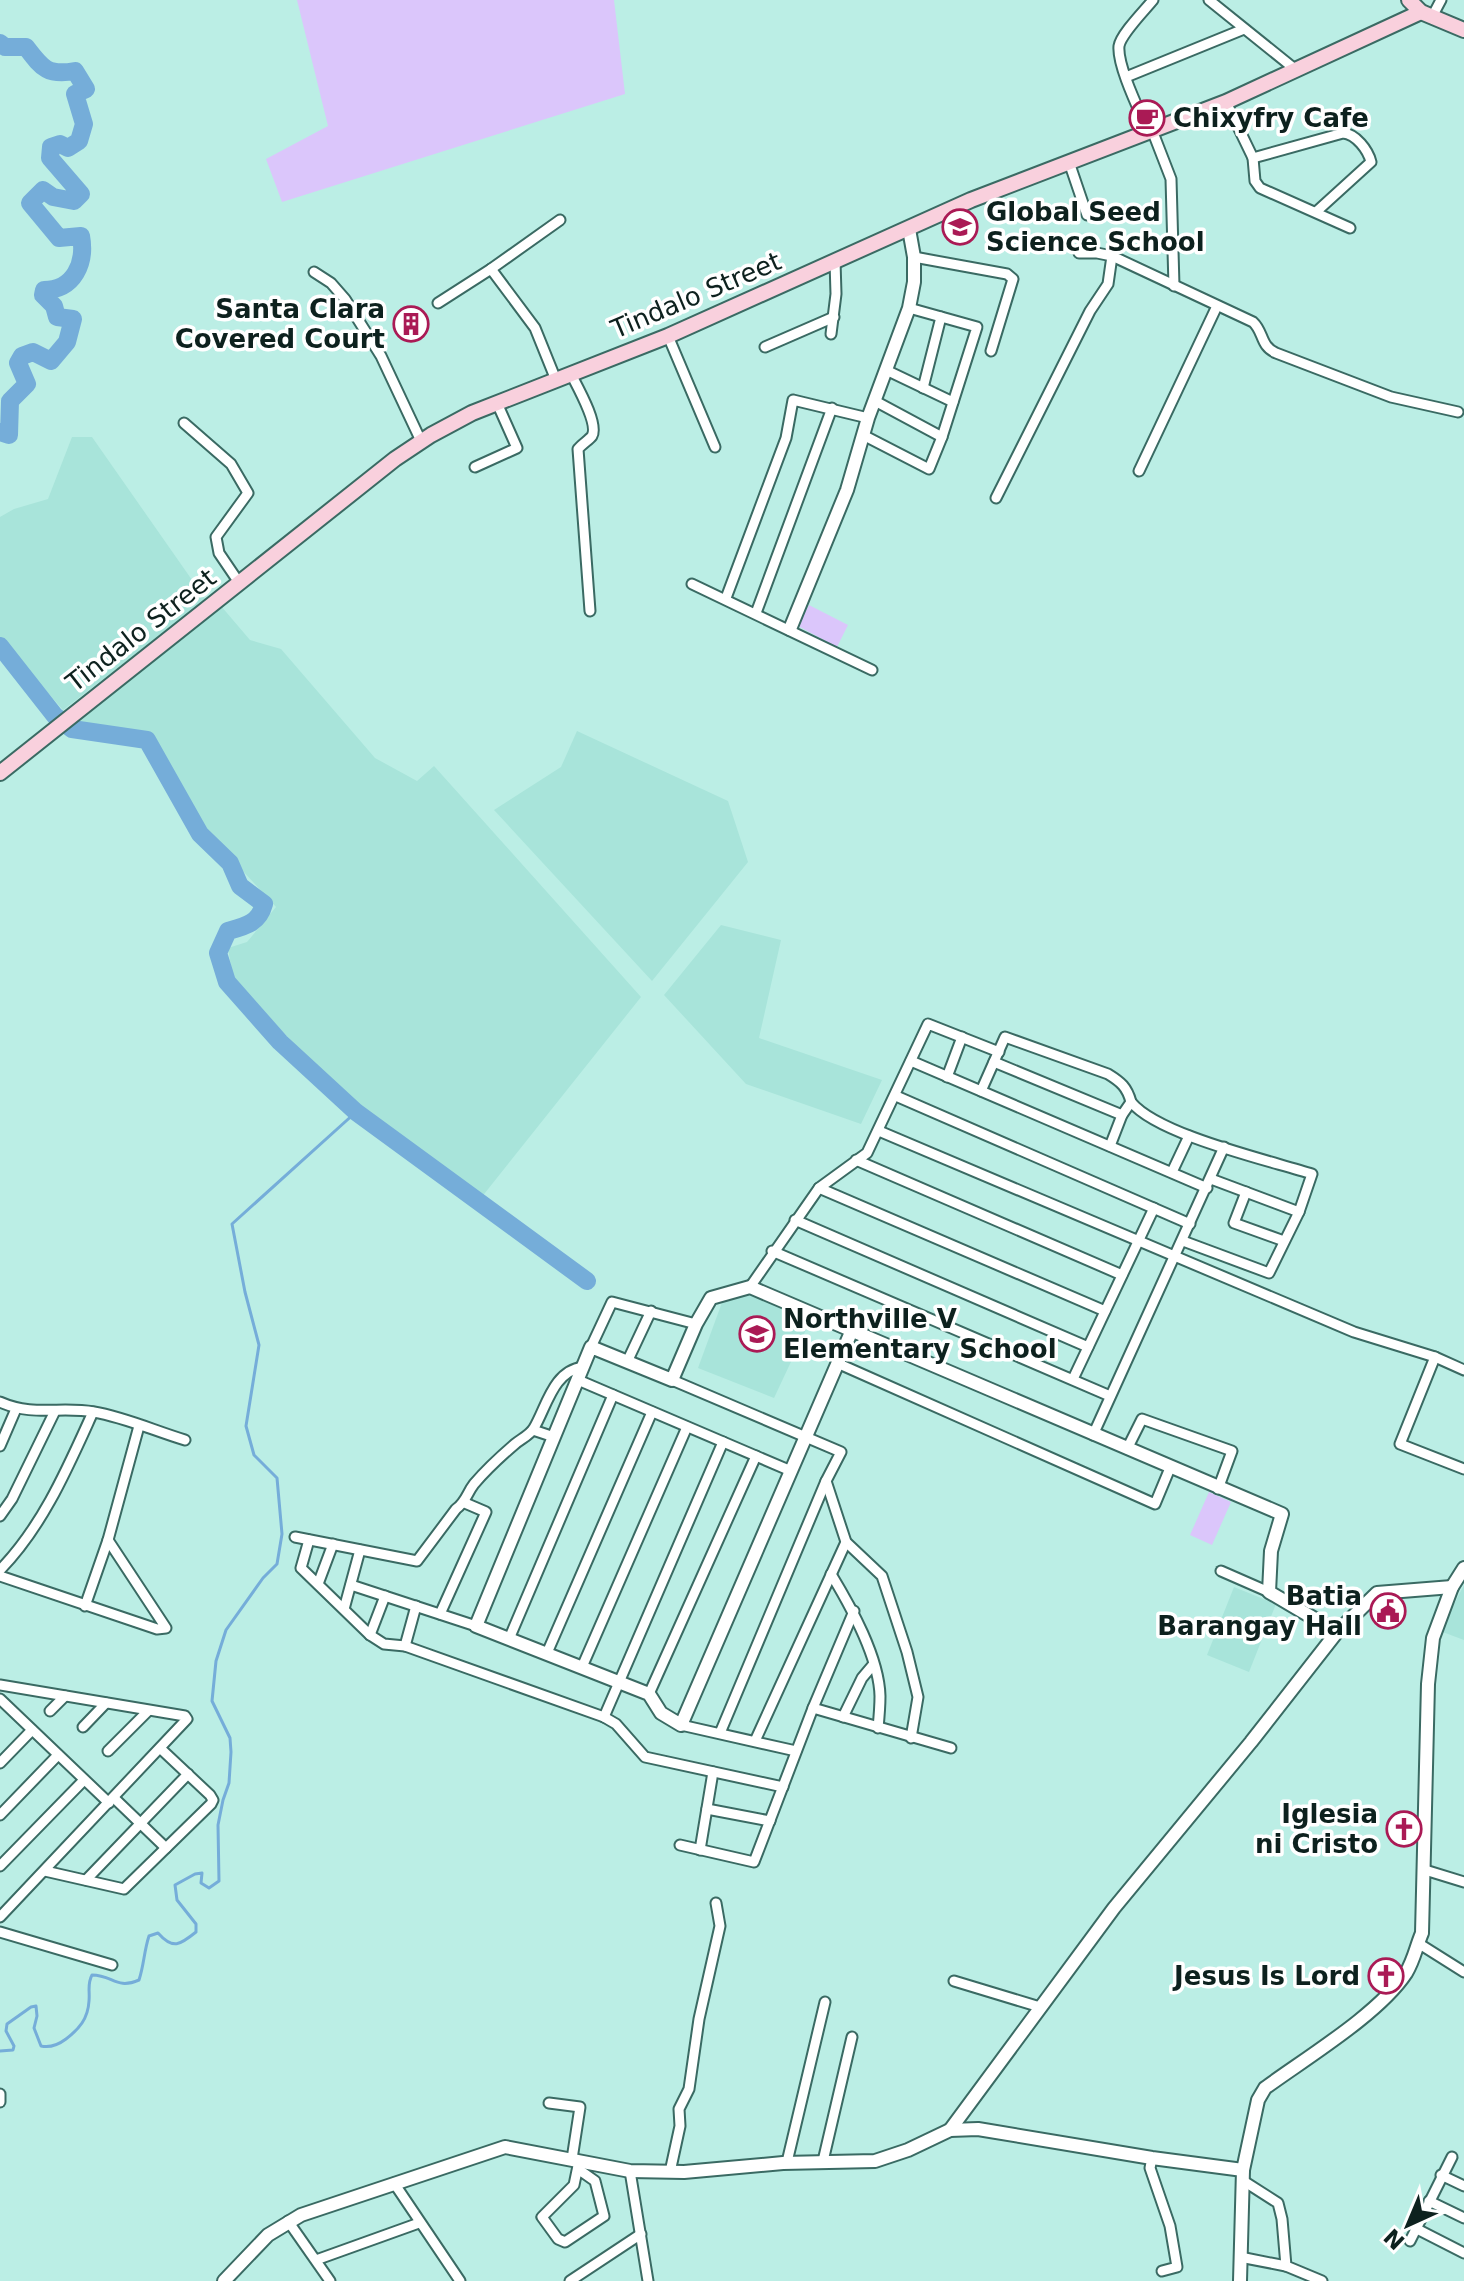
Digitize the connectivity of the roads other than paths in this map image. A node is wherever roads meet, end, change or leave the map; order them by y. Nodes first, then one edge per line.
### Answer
1 (1153, 0) edge
2 (1209, 0) edge
3 (1409, 0) edge
4 (1441, 0) edge
5 (1427, 14) junction
6 (1244, 29) junction
7 (1464, 30) edge
8 (1296, 70) junction
9 (1126, 77) junction
10 (1226, 102) junction
11 (1150, 131) junction
12 (1253, 158) junction
13 (1069, 162) junction
14 (1316, 212) junction
15 (1087, 215) dead end
16 (560, 220) dead end
17 (1350, 228) dead end
18 (909, 229) junction
19 (1079, 253) dead end
20 (1112, 256) junction
21 (914, 257) junction
22 (835, 261) junction
23 (491, 269) junction
24 (314, 272) dead end
25 (1174, 286) junction
26 (438, 303) dead end
27 (1217, 306) junction
28 (909, 308) junction
29 (834, 317) junction
30 (941, 317) junction
31 (831, 334) dead end
32 (668, 336) junction
33 (765, 347) dead end
34 (991, 351) dead end
35 (886, 370) junction
36 (571, 374) junction
37 (556, 380) junction
38 (923, 388) junction
39 (875, 401) junction
40 (953, 402) junction
41 (497, 403) junction
42 (832, 408) junction
43 (1458, 412) dead end
44 (868, 418) junction
45 (184, 423) dead end
46 (863, 435) junction
47 (942, 437) junction
48 (421, 441) junction
49 (715, 447) dead end
50 (475, 467) dead end
51 (1139, 471) dead end
52 (996, 498) dead end
53 (240, 584) junction
54 (692, 584) dead end
55 (726, 598) junction
56 (590, 611) dead end
57 (756, 613) junction
58 (790, 629) junction
59 (872, 670) dead end
60 (0, 773) edge
61 (962, 1037) junction
62 (999, 1052) junction
63 (911, 1061) junction
64 (994, 1062) junction
65 (947, 1077) junction
66 (981, 1091) junction
67 (896, 1096) junction
68 (1131, 1102) junction
69 (1122, 1115) junction
70 (879, 1131) junction
71 (1189, 1136) junction
72 (1110, 1146) junction
73 (1224, 1147) junction
74 (856, 1160) junction
75 (1172, 1172) junction
76 (1209, 1183) junction
77 (819, 1188) junction
78 (1246, 1192) junction
79 (1154, 1208) junction
80 (1299, 1212) junction
81 (795, 1220) junction
82 (1190, 1224) junction
83 (1183, 1241) junction
84 (1284, 1241) junction
85 (1138, 1243) junction
86 (772, 1251) junction
87 (1174, 1258) junction
88 (1122, 1275) junction
89 (750, 1287) junction
90 (651, 1311) junction
91 (1105, 1311) junction
92 (696, 1324) junction
93 (852, 1330) junction
94 (591, 1347) junction
95 (1088, 1347) junction
96 (1435, 1357) junction
97 (627, 1362) junction
98 (837, 1363) junction
99 (1464, 1370) edge
100 (580, 1374) junction
101 (1073, 1379) junction
102 (672, 1380) junction
103 (613, 1395) junction
104 (1110, 1396) junction
105 (0, 1402) edge
106 (16, 1409) junction
107 (55, 1411) junction
108 (93, 1412) junction
109 (652, 1412) junction
110 (139, 1426) junction
111 (687, 1427) junction
112 (533, 1430) junction
113 (1093, 1435) junction
114 (554, 1437) junction
115 (805, 1438) junction
116 (185, 1440) dead end
117 (723, 1442) junction
118 (0, 1446) edge
119 (1127, 1449) junction
120 (756, 1456) junction
121 (1170, 1468) junction
122 (1464, 1469) edge
123 (791, 1471) junction
124 (826, 1481) junction
125 (1218, 1489) junction
126 (465, 1503) junction
127 (0, 1516) edge
128 (295, 1537) dead end
129 (108, 1540) junction
130 (309, 1540) junction
131 (846, 1542) junction
132 (333, 1544) junction
133 (360, 1550) junction
134 (1464, 1568) edge
135 (1221, 1571) dead end
136 (0, 1573) edge
137 (831, 1574) junction
138 (318, 1584) junction
139 (351, 1585) junction
140 (1452, 1587) junction
141 (1269, 1592) junction
142 (385, 1596) junction
143 (85, 1606) junction
144 (416, 1606) junction
145 (344, 1609) junction
146 (854, 1611) junction
147 (440, 1614) junction
148 (476, 1626) junction
149 (1337, 1632) junction
150 (370, 1635) junction
151 (509, 1639) junction
152 (405, 1646) junction
153 (547, 1653) junction
154 (873, 1665) junction
155 (582, 1667) junction
156 (619, 1682) junction
157 (0, 1685) edge
158 (649, 1694) junction
159 (65, 1696) junction
160 (106, 1703) junction
161 (2, 1706) edge
162 (813, 1708) junction
163 (50, 1711) dead end
164 (148, 1711) junction
165 (604, 1717) junction
166 (843, 1717) junction
167 (681, 1725) junction
168 (83, 1727) dead end
169 (878, 1728) junction
170 (32, 1730) junction
171 (720, 1733) junction
172 (911, 1738) junction
173 (755, 1741) junction
174 (951, 1748) dead end
175 (161, 1749) junction
176 (108, 1751) dead end
177 (796, 1751) junction
178 (58, 1755) junction
179 (0, 1763) edge
180 (713, 1772) junction
181 (188, 1774) junction
182 (84, 1780) junction
183 (783, 1787) junction
184 (112, 1800) junction
185 (707, 1809) junction
186 (0, 1815) edge
187 (770, 1821) junction
188 (140, 1823) junction
189 (680, 1845) dead end
190 (166, 1848) junction
191 (700, 1850) junction
192 (0, 1866) edge
193 (1425, 1870) junction
194 (45, 1871) junction
195 (86, 1880) junction
196 (1464, 1882) edge
197 (716, 1903) dead end
198 (0, 1917) edge
199 (0, 1932) edge
200 (1418, 1943) junction
201 (112, 1965) dead end
202 (1464, 1972) edge
203 (954, 1981) dead end
204 (825, 2002) dead end
205 (1040, 2007) junction
206 (852, 2037) dead end
207 (0, 2094) edge
208 (0, 2102) edge
209 (549, 2103) dead end
210 (950, 2130) junction
211 (1452, 2157) dead end
212 (1152, 2158) junction
213 (823, 2161) junction
214 (787, 2162) junction
215 (576, 2163) junction
216 (630, 2171) junction
217 (670, 2172) junction
218 (1243, 2175) junction
219 (1441, 2175) junction
220 (394, 2183) junction
221 (1464, 2186) edge
222 (1429, 2201) junction
223 (1464, 2218) edge
224 (288, 2221) junction
225 (419, 2223) junction
226 (1415, 2228) junction
227 (641, 2234) junction
228 (1410, 2241) dead end
229 (1464, 2253) edge
230 (1240, 2257) junction
231 (316, 2260) junction
232 (1286, 2266) junction
233 (1162, 2271) dead end
234 (224, 2281) edge
235 (330, 2281) edge
236 (460, 2281) edge
237 (570, 2281) edge
238 (648, 2281) edge
239 (1240, 2281) edge
240 (1322, 2281) edge

1 - 9 street
2 - 6 street
3 - 5 main road
4 - 5 street
5 - 7 main road
5 - 8 main road, Tindalo Street
6 - 8 street
6 - 9 street
8 - 10 main road, Tindalo Street
9 - 11 street
10 - 11 main road, Tindalo Street
10 - 12 street
11 - 13 main road, Tindalo Street
11 - 25 street
12 - 14 street
12 - 14 street
13 - 15 street
13 - 18 main road, Tindalo Street
14 - 17 street
16 - 23 street
18 - 21 street
18 - 22 main road, Tindalo Street
19 - 20 street
20 - 25 street
20 - 52 street
21 - 28 street
21 - 34 street
22 - 29 street
22 - 32 main road, Tindalo Street
23 - 26 street
23 - 37 street
24 - 48 street
25 - 27 street
27 - 43 street
27 - 51 street
28 - 30 street
28 - 35 street
29 - 31 street
29 - 33 street
30 - 38 street
30 - 40 street
32 - 36 main road, Tindalo Street
32 - 49 street
35 - 38 street
35 - 39 street
36 - 37 main road, Tindalo Street
36 - 56 street
37 - 41 main road, Tindalo Street
38 - 40 street
39 - 44 street
39 - 47 street
40 - 47 street
41 - 48 main road, Tindalo Street
41 - 50 street
42 - 44 street
42 - 55 street
42 - 57 street
44 - 46 street
45 - 53 street
46 - 47 street
46 - 58 street
48 - 53 main road, Tindalo Street
53 - 60 main road, Tindalo Street
54 - 55 street
55 - 57 street
57 - 58 street
58 - 59 street
61 - 62 street
61 - 63 street
61 - 65 street
62 - 64 street
62 - 68 street
63 - 65 street
63 - 67 street
64 - 66 street
64 - 69 street
65 - 66 street
66 - 72 street
67 - 70 street
67 - 79 street
68 - 69 street
68 - 71 street
69 - 72 street
70 - 74 street
70 - 85 street
71 - 73 street
71 - 75 street
72 - 75 street
73 - 76 street
73 - 80 street
74 - 77 street
74 - 88 street
75 - 76 street
76 - 78 street
76 - 82 street
77 - 81 street
77 - 91 street
78 - 80 street
78 - 84 street
79 - 82 street
79 - 85 street
80 - 84 street
81 - 86 street
81 - 95 street
82 - 83 street
83 - 84 street
83 - 87 street
85 - 87 street
85 - 88 street
86 - 89 street
86 - 101 street
87 - 96 street
87 - 104 street
88 - 91 street
89 - 92 street
89 - 93 street
90 - 92 street
90 - 94 street
90 - 97 street
91 - 95 street
92 - 102 street
93 - 98 street
93 - 113 street
94 - 97 street
94 - 100 street
95 - 101 street
96 - 99 street
96 - 122 street
97 - 102 street
98 - 115 street
98 - 121 street
100 - 103 street
100 - 112 street
100 - 114 street
101 - 104 street
102 - 115 street
103 - 109 street
103 - 151 street
104 - 113 street
105 - 106 street
106 - 107 street
106 - 118 street
107 - 108 street
107 - 127 street
108 - 110 street
108 - 136 street
109 - 111 street
109 - 153 street
110 - 116 street
110 - 129 street
111 - 117 street
111 - 155 street
112 - 114 street
112 - 126 street
113 - 119 street
114 - 148 street
115 - 123 street
115 - 124 street
117 - 120 street
117 - 156 street
119 - 121 street
119 - 125 street
120 - 123 street
120 - 158 street
121 - 125 street
123 - 167 street
124 - 131 street
124 - 171 street
125 - 141 street
126 - 133 street
126 - 147 street
128 - 130 street
129 - 143 street
129 - 143 street
130 - 132 street
130 - 138 street
131 - 137 street
131 - 172 street
132 - 133 street
132 - 138 street
133 - 139 street
134 - 140 street
135 - 141 street
136 - 143 street
137 - 146 street
137 - 173 street
138 - 145 street
139 - 142 street
139 - 145 street
140 - 149 street
140 - 193 street
141 - 149 street
142 - 144 street
142 - 150 street
144 - 147 street
144 - 152 street
145 - 150 street
146 - 154 street
146 - 162 street
147 - 148 street
148 - 151 street
149 - 205 street
150 - 152 street
151 - 153 street
152 - 165 street
153 - 155 street
154 - 166 street
154 - 169 street
155 - 156 street
156 - 158 street
156 - 165 street
157 - 159 street
158 - 167 street
159 - 160 street
159 - 163 street
160 - 164 street
160 - 168 street
161 - 170 street
162 - 166 street
162 - 177 street
164 - 175 street
164 - 176 street
165 - 180 street
166 - 169 street
167 - 171 street
169 - 172 street
170 - 178 street
170 - 179 street
171 - 173 street
172 - 174 street
173 - 177 street
175 - 181 street
175 - 184 street
177 - 183 street
178 - 182 street
178 - 186 street
180 - 183 street
180 - 185 street
181 - 188 street
181 - 190 street
182 - 184 street
182 - 192 street
183 - 187 street
184 - 188 street
184 - 194 street
185 - 187 street
185 - 191 street
187 - 191 street
188 - 190 street
188 - 195 street
189 - 191 street
190 - 195 street
193 - 196 street
193 - 200 street
194 - 195 street
194 - 198 street
197 - 217 street
199 - 201 street
200 - 202 street
200 - 218 street
203 - 205 street
204 - 214 street
205 - 210 street
206 - 213 street
207 - 208 street
209 - 215 street
210 - 212 street
210 - 213 street
211 - 219 street
212 - 218 street
212 - 233 street
213 - 214 street
214 - 217 street
215 - 215 street
215 - 216 street
215 - 220 street
216 - 217 street
216 - 227 street
218 - 230 street
218 - 232 street
219 - 221 street
219 - 222 street
220 - 224 street
220 - 225 street
222 - 223 street
222 - 226 street
224 - 231 street
224 - 234 street
225 - 231 street
225 - 236 street
226 - 228 street
226 - 229 street
227 - 237 street
227 - 238 street
230 - 232 street
230 - 239 street
231 - 235 street
232 - 240 street

